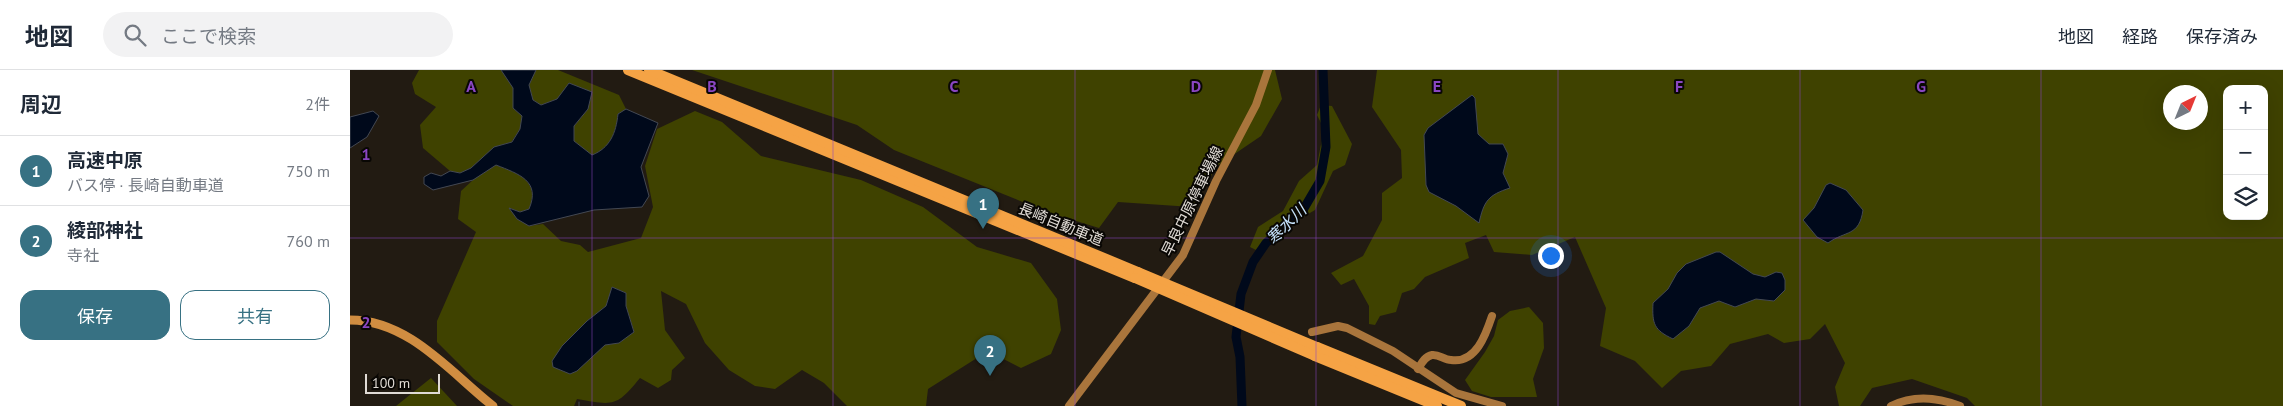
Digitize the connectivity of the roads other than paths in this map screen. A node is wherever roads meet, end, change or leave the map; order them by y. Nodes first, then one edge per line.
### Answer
1 (628, 70) edge
2 (649, 70) edge
3 (1268, 70) edge
4 (1137, 275) junction
5 (1492, 316) dead end
6 (350, 320) edge
7 (1312, 332) dead end
8 (1316, 351) junction
9 (1418, 369) junction
10 (493, 406) edge
11 (1069, 406) edge
12 (1437, 406) edge
13 (1461, 406) edge
14 (1502, 406) edge
15 (1891, 406) edge
16 (1960, 406) edge

1 - 4 highway, 長崎自動車道
2 - 4 highway, 長崎自動車道
3 - 11 main road, 早良中原停車場線
4 - 8 highway, 長崎自動車道, bridge
5 - 9 main road
6 - 10 main road
7 - 9 main road
8 - 12 highway, 長崎自動車道
8 - 13 highway, 長崎自動車道
9 - 14 main road
15 - 16 main road

